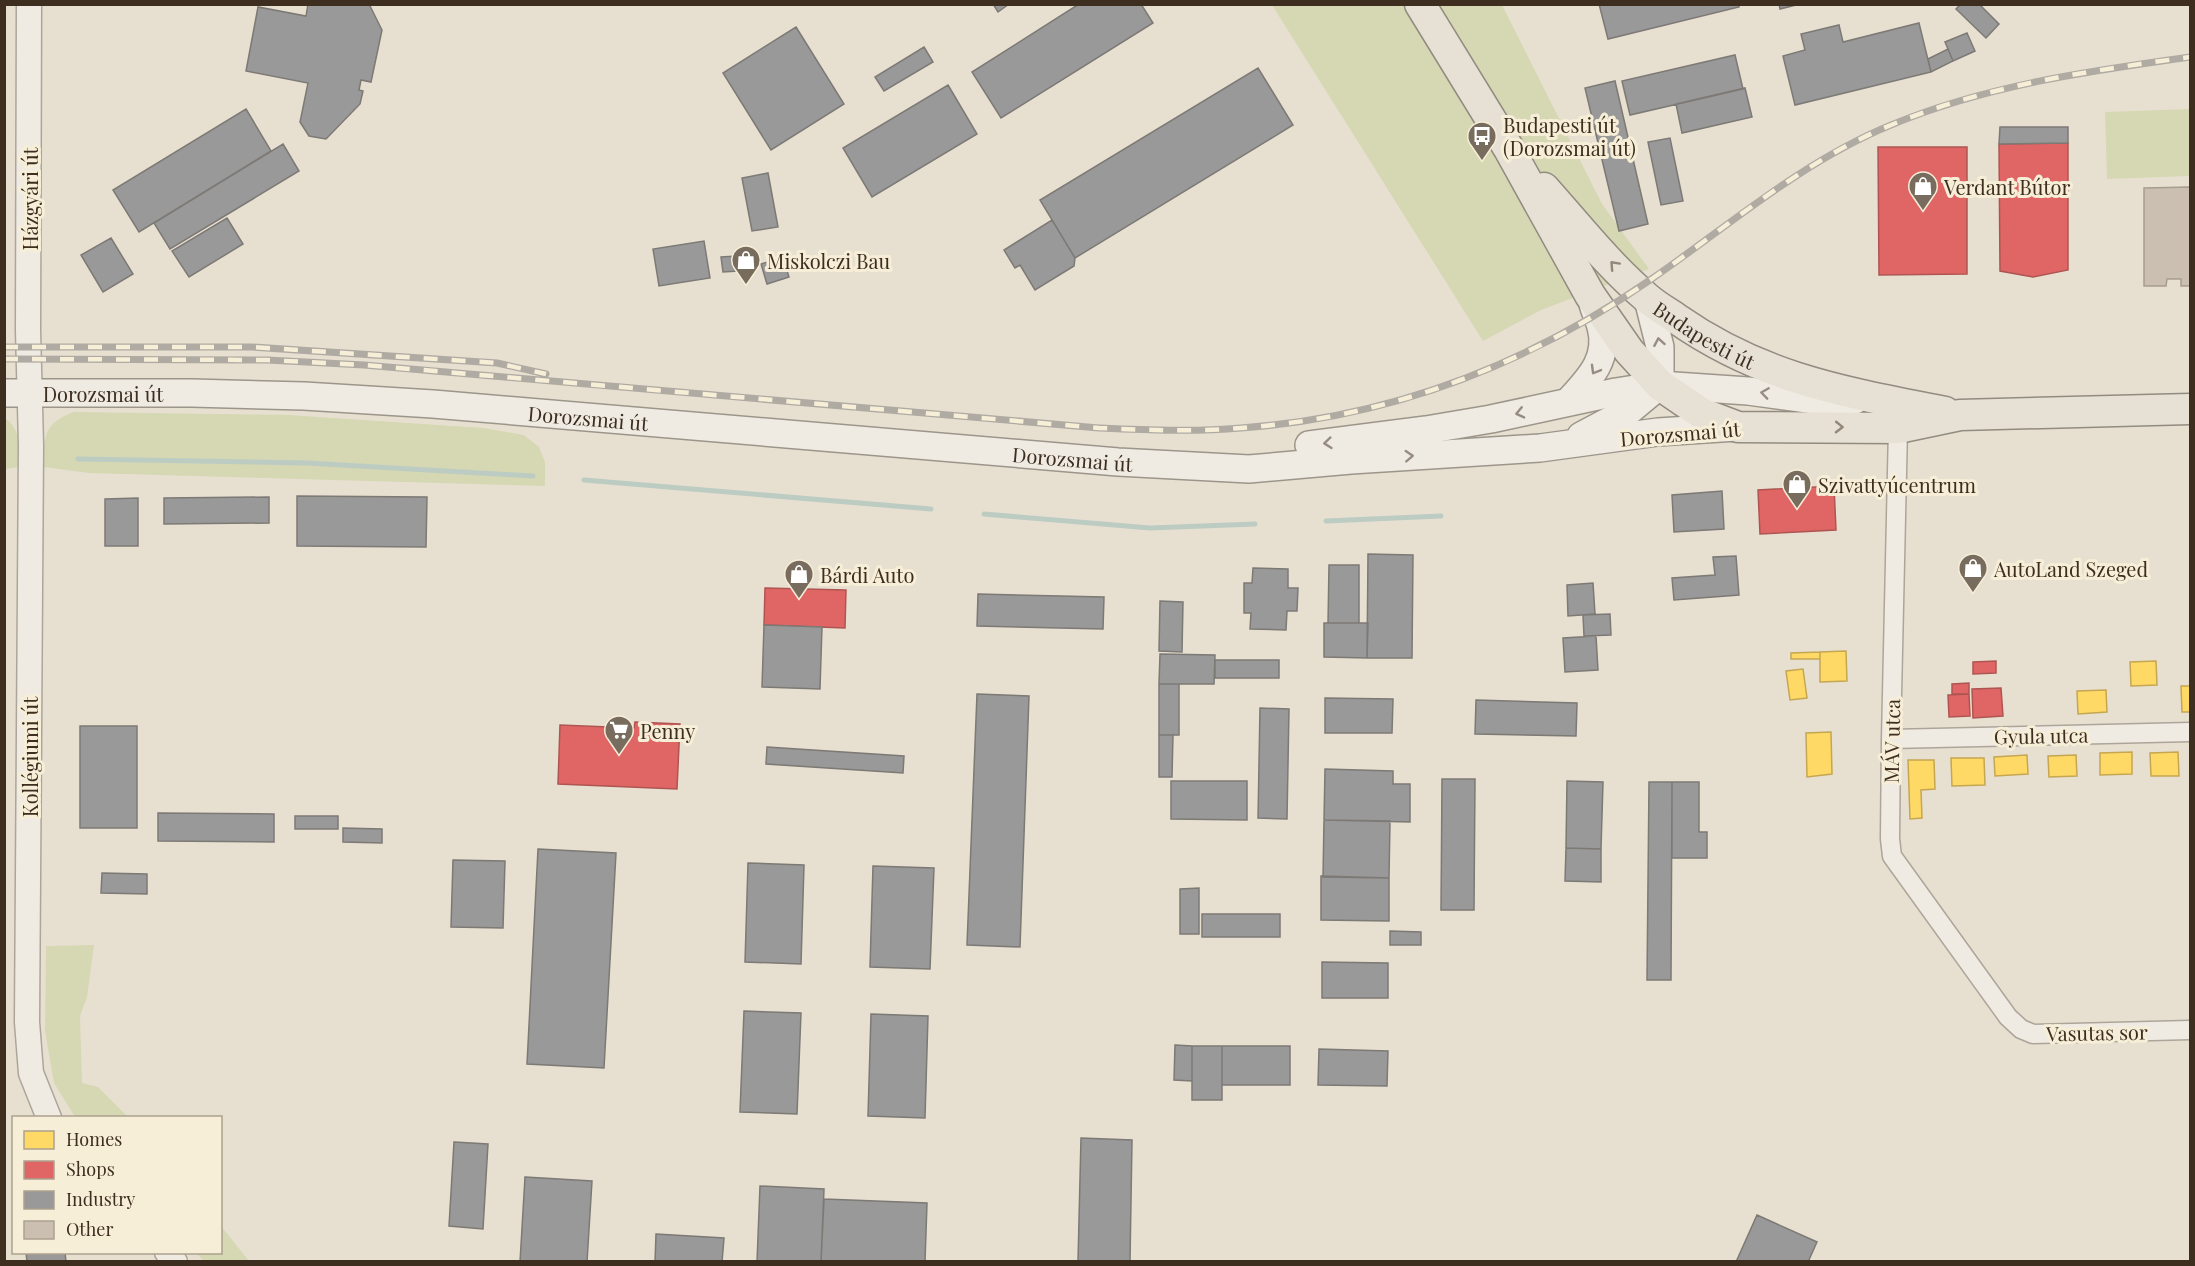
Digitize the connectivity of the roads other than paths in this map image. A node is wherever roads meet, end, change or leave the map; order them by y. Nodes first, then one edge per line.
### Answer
1 (29, 4) edge
2 (1420, 4) edge
3 (1509, 149) junction
4 (1590, 295) junction
5 (1648, 299) junction
6 (1660, 385) junction
7 (17, 393) edge
8 (1569, 401) junction
9 (1886, 401) junction
10 (2190, 409) edge
11 (1960, 415) junction
12 (1738, 427) junction
13 (1898, 428) junction
14 (1564, 445) junction
15 (1169, 465) junction
16 (2190, 732) edge
17 (1891, 739) junction
18 (2008, 1017) joint
19 (2190, 1030) edge
20 (48, 1116) edge

1 - 7 street, Házgyári út
2 - 3 main road, Budapesti út
3 - 4 main road, Budapesti út
5 -> 3 main road, Budapesti út
4 - 6 main road, Budapesti út
4 -> 8 main road
6 -> 5 main road
5 - 9 main road, Budapesti út
6 - 8 main road, Dorozsmai út
9 -> 6 main road, Dorozsmai út
6 - 12 main road, Budapesti út
6 - 14 main road
7 - 15 main road, Dorozsmai út
7 - 20 street, Kollégiumi út
8 -> 15 main road, Dorozsmai út
9 - 11 main road, Budapesti út
10 - 11 main road, Dorozsmai út
11 - 13 main road, Dorozsmai út
12 -> 13 main road, Dorozsmai út
12 - 14 main road, Dorozsmai út
13 - 17 street, MÁV utca
15 -> 14 main road, Dorozsmai út
16 - 17 street, Gyula utca
17 - 18 street, MÁV utca
18 - 19 street, Vasutas sor

